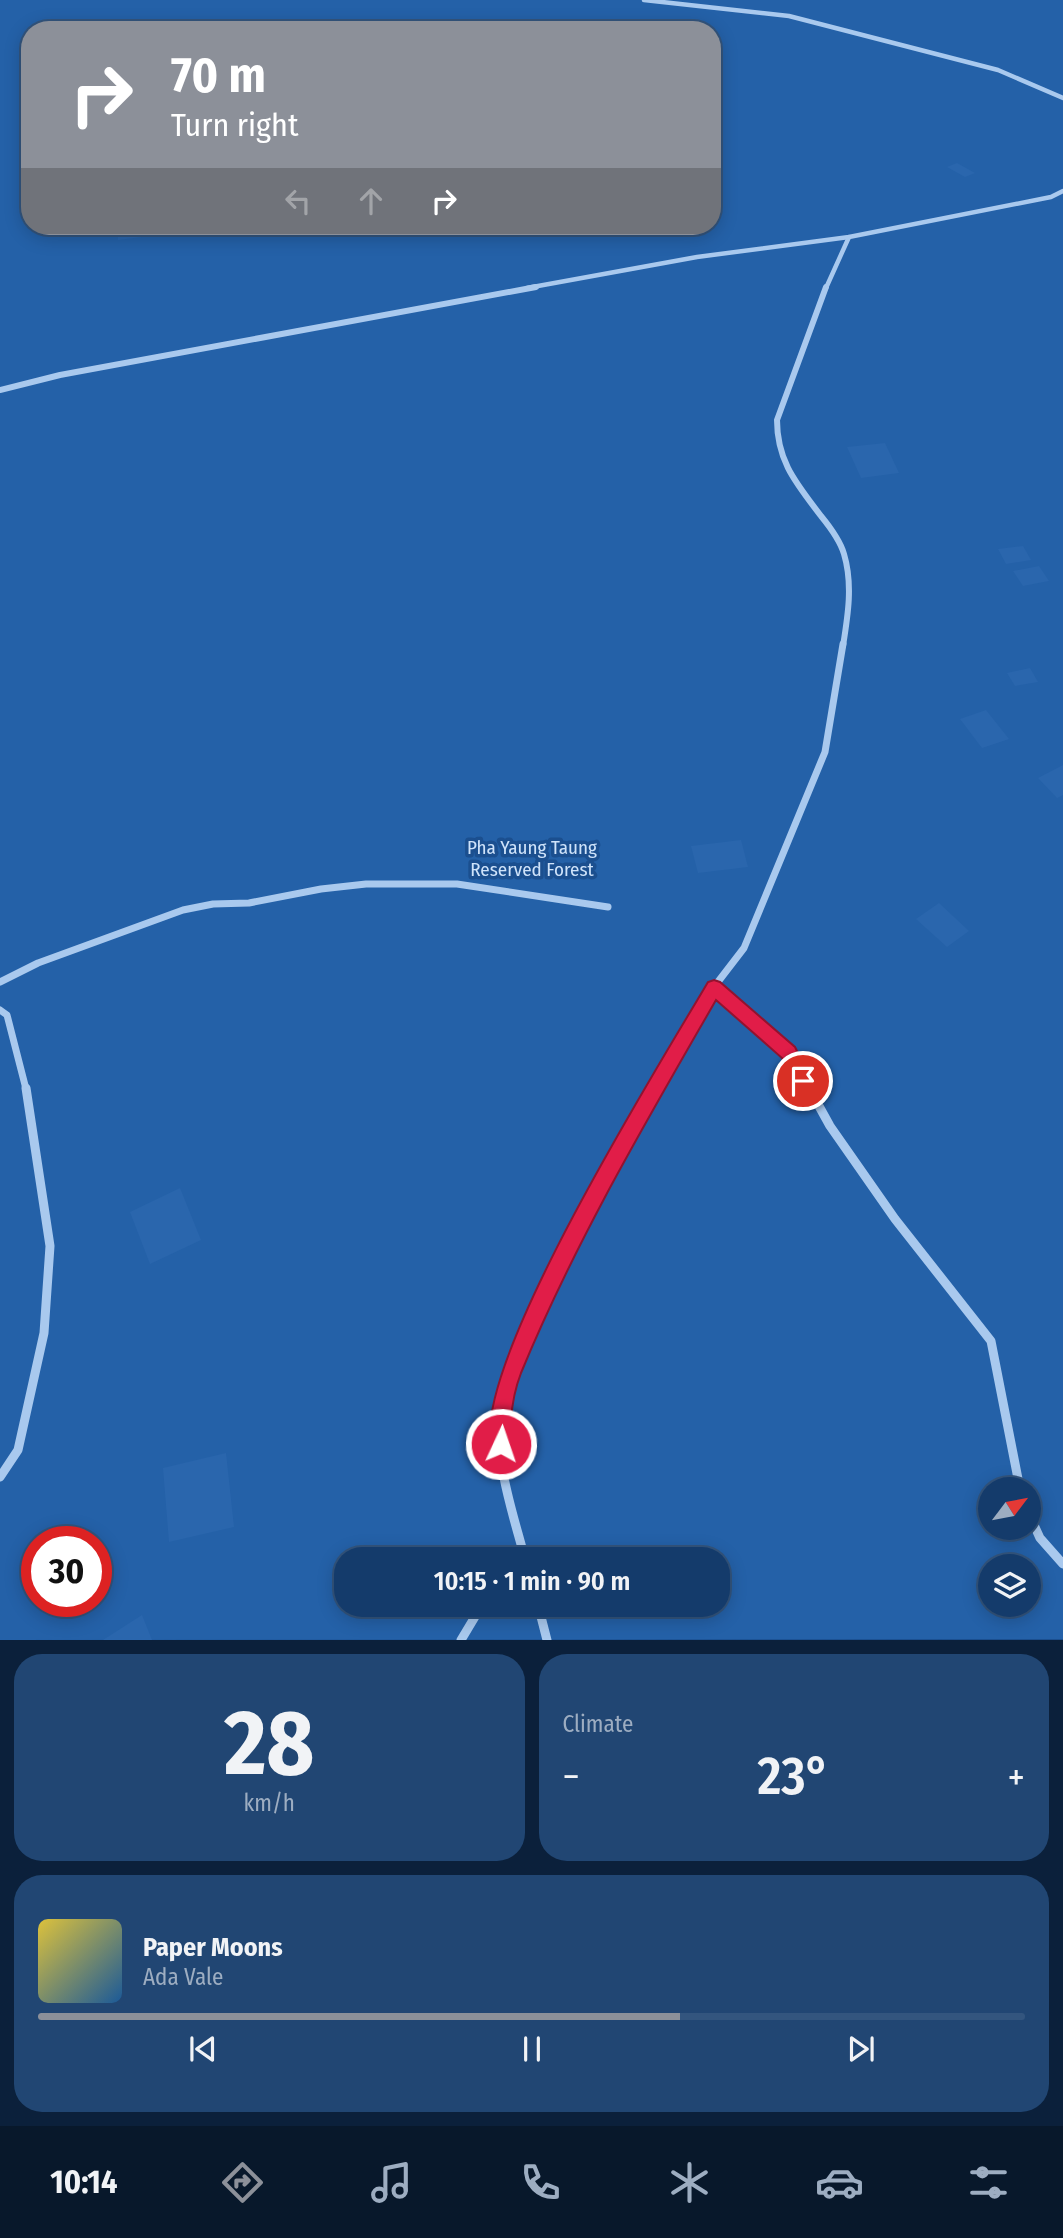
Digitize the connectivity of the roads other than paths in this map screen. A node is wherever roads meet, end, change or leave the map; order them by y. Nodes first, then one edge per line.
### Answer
1 (644, 0) edge
2 (1063, 98) edge
3 (1063, 191) edge
4 (849, 237) junction
5 (0, 390) edge
6 (608, 907) dead end
7 (0, 982) edge
8 (714, 987) junction
9 (0, 1010) edge
10 (0, 1477) edge
11 (1018, 1477) edge
12 (1041, 1539) edge
13 (522, 1547) edge
14 (1063, 1564) edge
15 (475, 1617) edge
16 (541, 1617) edge
17 (461, 1640) edge
18 (547, 1640) edge

1 - 2 street
3 - 4 street
4 - 5 street
4 - 8 street
6 - 7 street
8 - 11 street
8 - 13 street
9 - 10 street
12 - 14 street
15 - 17 street
16 - 18 street

